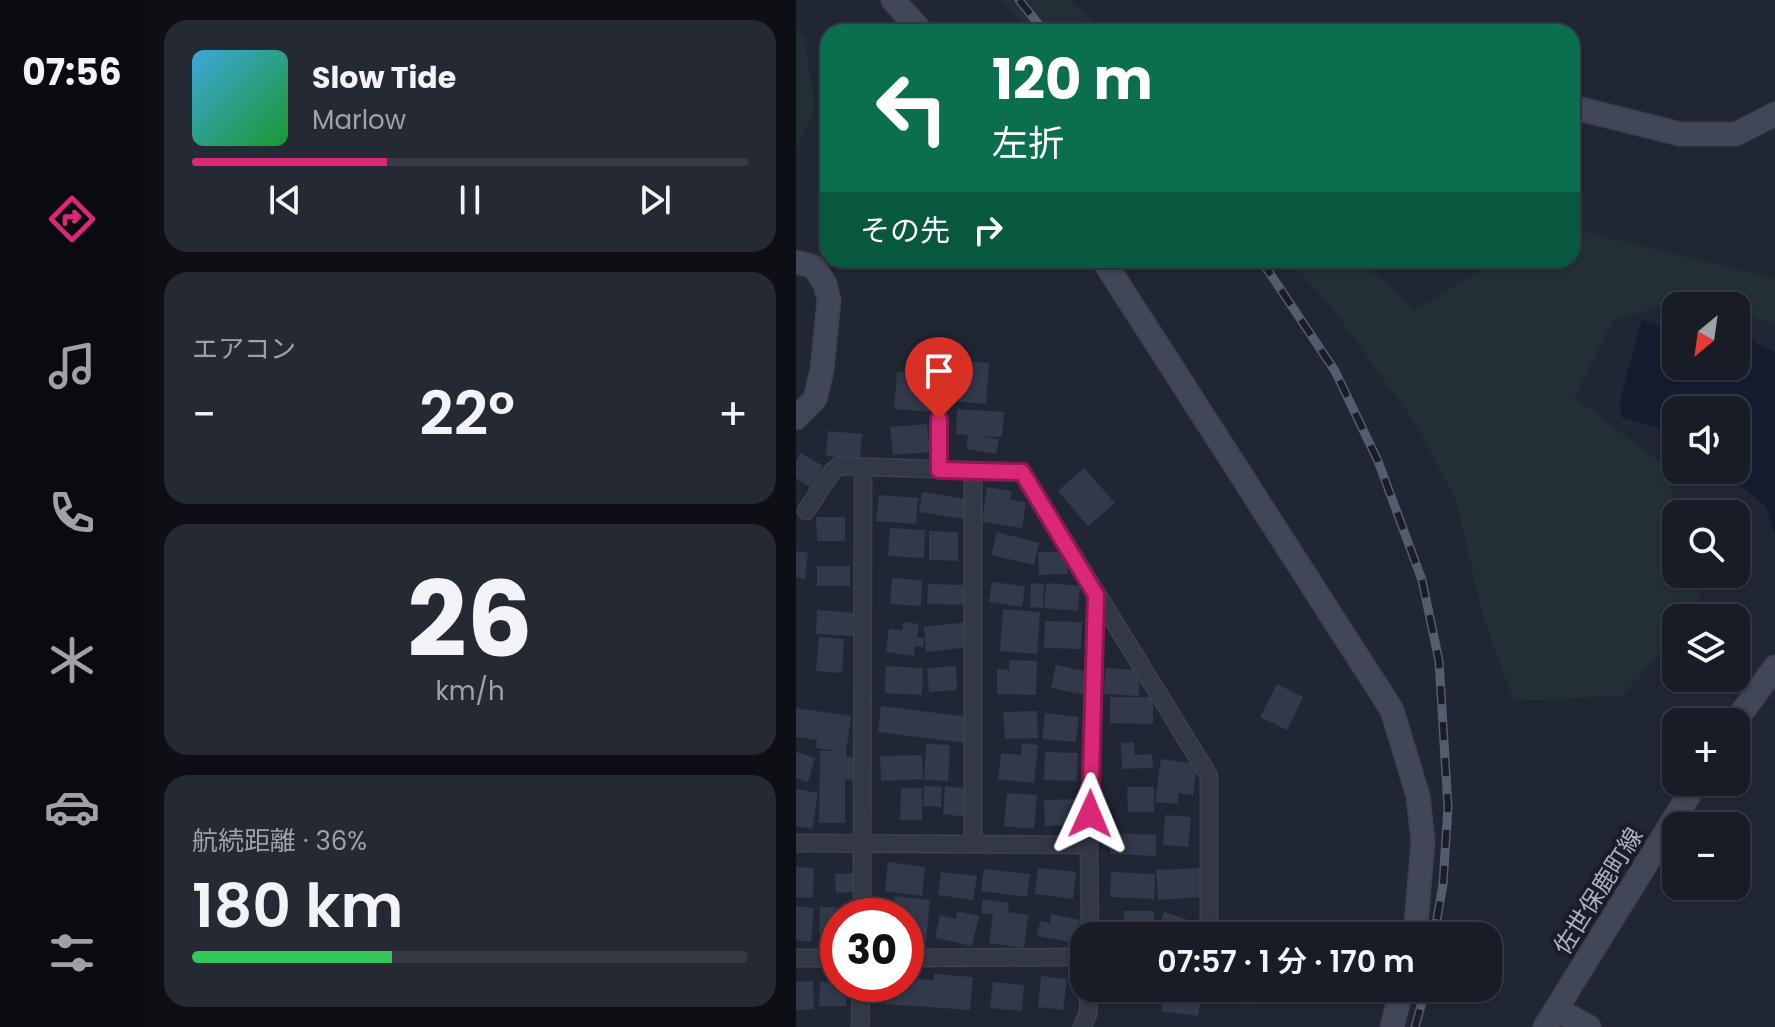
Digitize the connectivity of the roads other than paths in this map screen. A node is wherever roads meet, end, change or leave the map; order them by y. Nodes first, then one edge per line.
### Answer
1 (893, 0) edge
2 (915, 24) edge
3 (1580, 109) edge
4 (1775, 114) edge
5 (796, 262) edge
6 (1108, 268) edge
7 (796, 418) edge
8 (939, 419) dead end
9 (863, 469) junction
10 (939, 470) junction
11 (973, 471) junction
12 (806, 511) dead end
13 (1096, 595) junction
14 (1775, 667) edge
15 (1745, 708) edge
16 (1688, 796) edge
17 (861, 842) junction
18 (796, 843) edge
19 (973, 844) junction
20 (1089, 845) junction
21 (862, 898) edge
22 (1090, 922) edge
23 (1209, 922) edge
24 (1416, 922) edge
25 (1070, 957) edge
26 (796, 958) edge
27 (820, 958) edge
28 (924, 958) edge
29 (861, 1002) edge
30 (1088, 1002) edge
31 (1398, 1002) edge
32 (1550, 1018) edge
33 (860, 1027) edge
34 (1082, 1027) edge
35 (1392, 1027) edge
36 (1589, 1027) edge

1 - 2 street
3 - 4 street
5 - 7 street
6 - 24 street
8 - 10 street
9 - 10 street
9 - 12 street
9 - 17 street
10 - 11 street
11 - 13 street
11 - 19 street
13 - 20 street
13 - 23 street
14 - 15 street
16 - 32 street, 佐世保鹿町線
17 - 18 street
17 - 19 street
17 - 21 street
19 - 20 street
20 - 22 street
25 - 28 street
26 - 27 street
29 - 33 street
30 - 34 street
31 - 35 street
32 - 36 street

